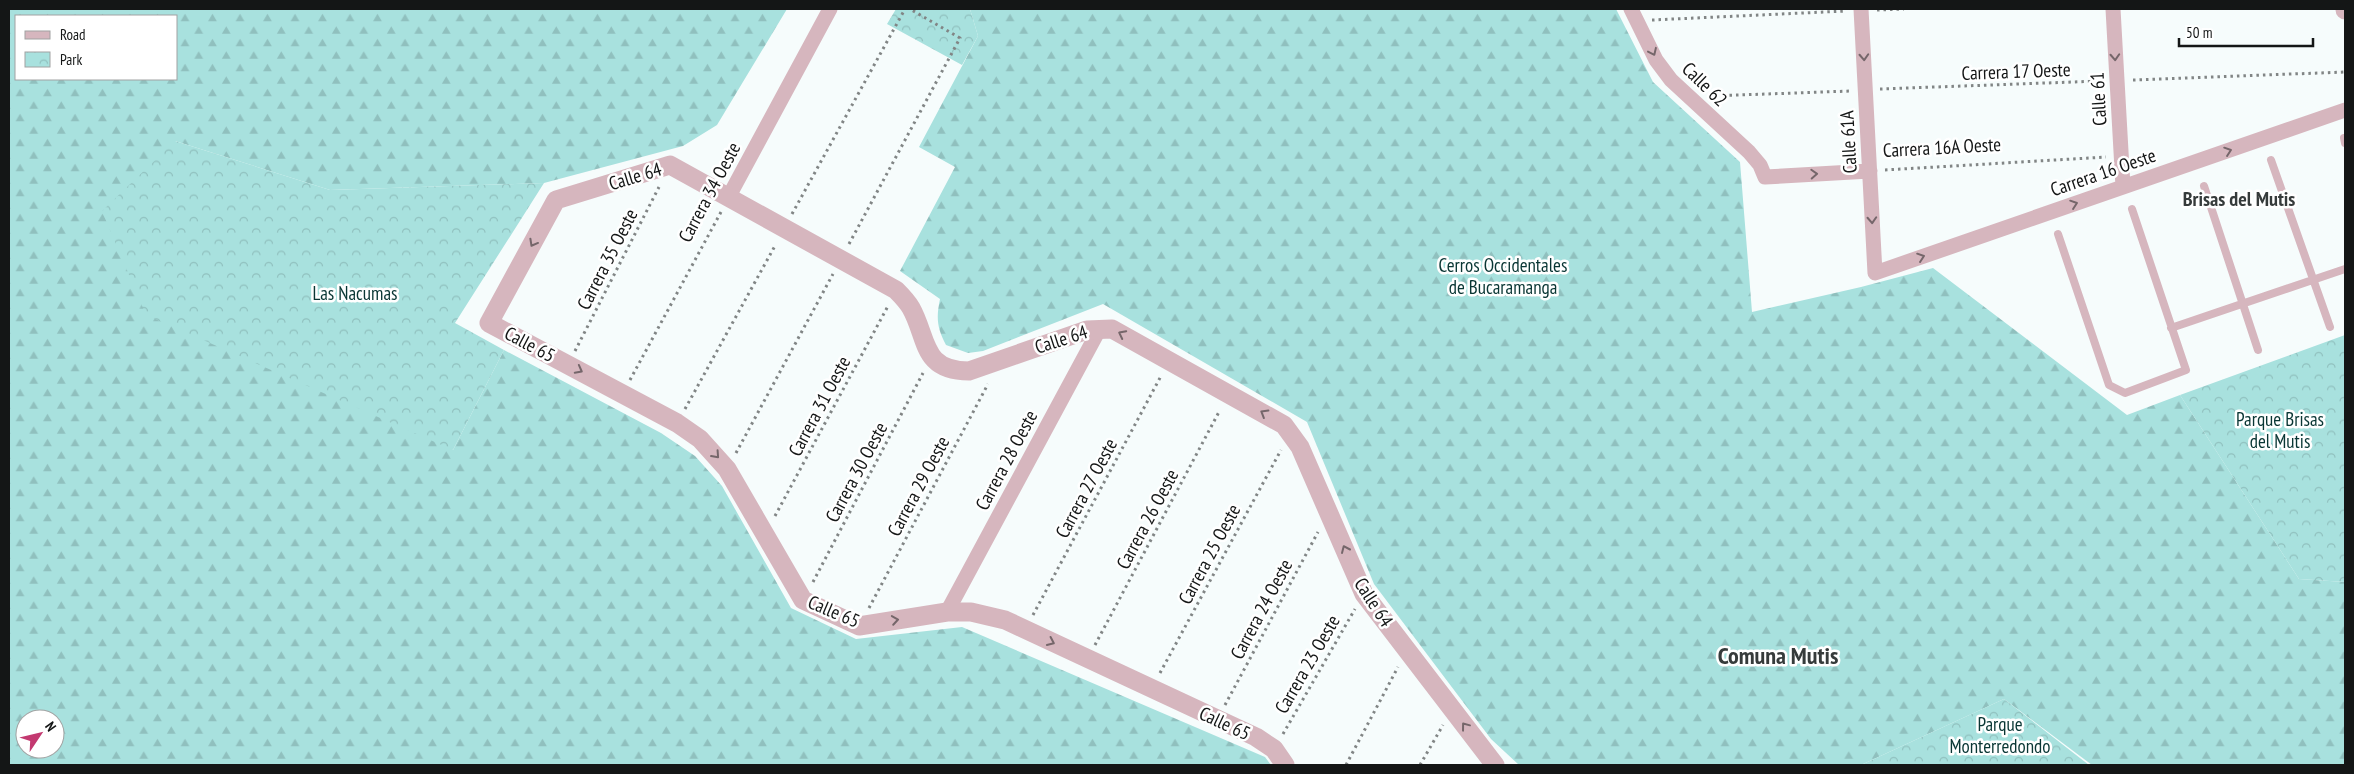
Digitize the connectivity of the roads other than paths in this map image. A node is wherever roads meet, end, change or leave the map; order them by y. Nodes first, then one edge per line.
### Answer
1 (830, 9) edge
2 (2113, 9) edge
3 (1861, 10) edge
4 (1635, 15) edge
5 (2345, 110) edge
6 (2271, 160) dead end
7 (1870, 171) junction
8 (1765, 177) joint
9 (2204, 186) dead end
10 (2123, 187) junction
11 (728, 198) junction
12 (2132, 209) dead end
13 (2058, 234) dead end
14 (2345, 269) edge
15 (1875, 273) joint
16 (2314, 280) junction
17 (2243, 304) junction
18 (490, 323) joint
19 (2330, 327) dead end
20 (1100, 328) junction
21 (2171, 328) junction
22 (2258, 350) dead end
23 (947, 612) junction
24 (1285, 765) edge
25 (1494, 765) edge

1 - 11 street, Carrera 34 Oeste
2 -> 10 street, Calle 61
3 -> 7 street, Calle 61A
4 -> 8 street, Calle 62
10 -> 5 street, Carrera 16 Oeste
6 - 16 lane
8 -> 7 street, Carrera 16A Oeste
7 -> 15 street, Calle 61A
9 - 17 lane
15 -> 10 street, Carrera 16 Oeste
11 -> 18 street, Calle 64
11 - 20 street, Calle 64
12 - 21 lane
13 - 21 lane
14 - 16 lane
16 - 17 lane
16 - 19 lane
17 - 21 lane
17 - 22 lane
18 -> 23 street, Calle 65
20 - 23 street, Carrera 28 Oeste
25 -> 20 street, Calle 64
23 -> 24 street, Calle 65

